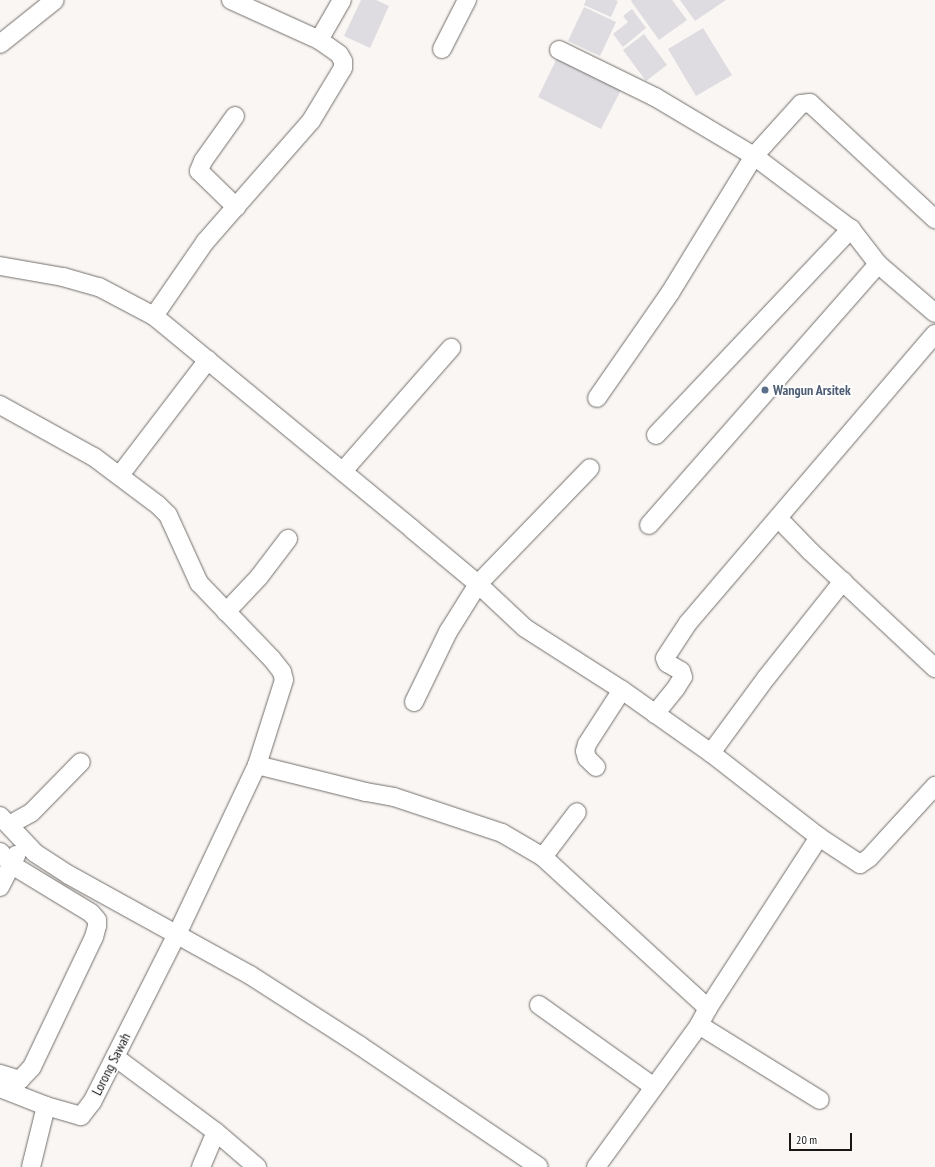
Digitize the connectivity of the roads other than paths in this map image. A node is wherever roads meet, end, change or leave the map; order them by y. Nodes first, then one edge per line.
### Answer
1 (55, 0) edge
2 (231, 0) edge
3 (342, 0) edge
4 (468, 0) edge
5 (319, 40) junction
6 (0, 44) edge
7 (442, 49) dead end
8 (559, 50) dead end
9 (234, 116) dead end
10 (754, 156) junction
11 (236, 207) junction
12 (935, 219) edge
13 (851, 229) junction
14 (878, 264) junction
15 (0, 266) edge
16 (935, 313) edge
17 (154, 316) junction
18 (932, 343) edge
19 (451, 348) dead end
20 (208, 360) junction
21 (597, 398) dead end
22 (0, 405) edge
23 (656, 435) dead end
24 (590, 468) dead end
25 (343, 471) junction
26 (120, 476) junction
27 (778, 518) junction
28 (649, 525) dead end
29 (288, 539) dead end
30 (843, 581) junction
31 (478, 584) junction
32 (226, 612) junction
33 (935, 668) edge
34 (622, 690) junction
35 (414, 702) dead end
36 (655, 714) junction
37 (711, 753) junction
38 (81, 762) dead end
39 (257, 766) junction
40 (596, 767) dead end
41 (935, 786) edge
42 (577, 812) dead end
43 (4, 821) edge
44 (819, 837) junction
45 (23, 840) junction
46 (543, 857) junction
47 (6, 858) edge
48 (0, 887) edge
49 (177, 934) junction
50 (539, 1005) dead end
51 (708, 1008) junction
52 (699, 1025) junction
53 (115, 1057) junction
54 (0, 1074) edge
55 (654, 1087) junction
56 (0, 1088) edge
57 (820, 1100) dead end
58 (46, 1106) junction
59 (216, 1132) junction
60 (527, 1164) edge
61 (30, 1167) edge
62 (201, 1167) edge
63 (257, 1167) edge
64 (596, 1167) edge

1 - 6 street
2 - 5 street
3 - 5 street
4 - 7 street
5 - 11 street
8 - 10 street
9 - 11 street
10 - 12 street
10 - 13 street
10 - 21 street
11 - 17 street
13 - 14 street
13 - 23 street
14 - 16 street
14 - 28 street
15 - 17 street
17 - 20 street
18 - 27 street
19 - 25 street
20 - 25 street
20 - 26 street
22 - 26 street, Lorong Sawah
24 - 31 street
25 - 31 street
26 - 32 street, Lorong Sawah
27 - 30 street
27 - 36 street
29 - 32 street
30 - 33 street
30 - 37 street
31 - 34 street
31 - 35 street
32 - 39 street, Lorong Sawah
34 - 36 street
34 - 40 street
36 - 37 street
37 - 44 street
38 - 43 street
39 - 46 street
39 - 49 street, Lorong Sawah
41 - 44 street
42 - 46 street
43 - 45 street
44 - 51 street
45 - 47 street
45 - 49 street
46 - 51 street
47 - 48 street
47 - 54 street
49 - 53 street, Lorong Sawah
49 - 60 street
50 - 55 street
51 - 52 street
52 - 55 street
52 - 57 street
53 - 58 street, Lorong Sawah
53 - 59 street
55 - 64 street
56 - 58 street, Lorong Sawah
58 - 61 street
59 - 62 street
59 - 63 street

